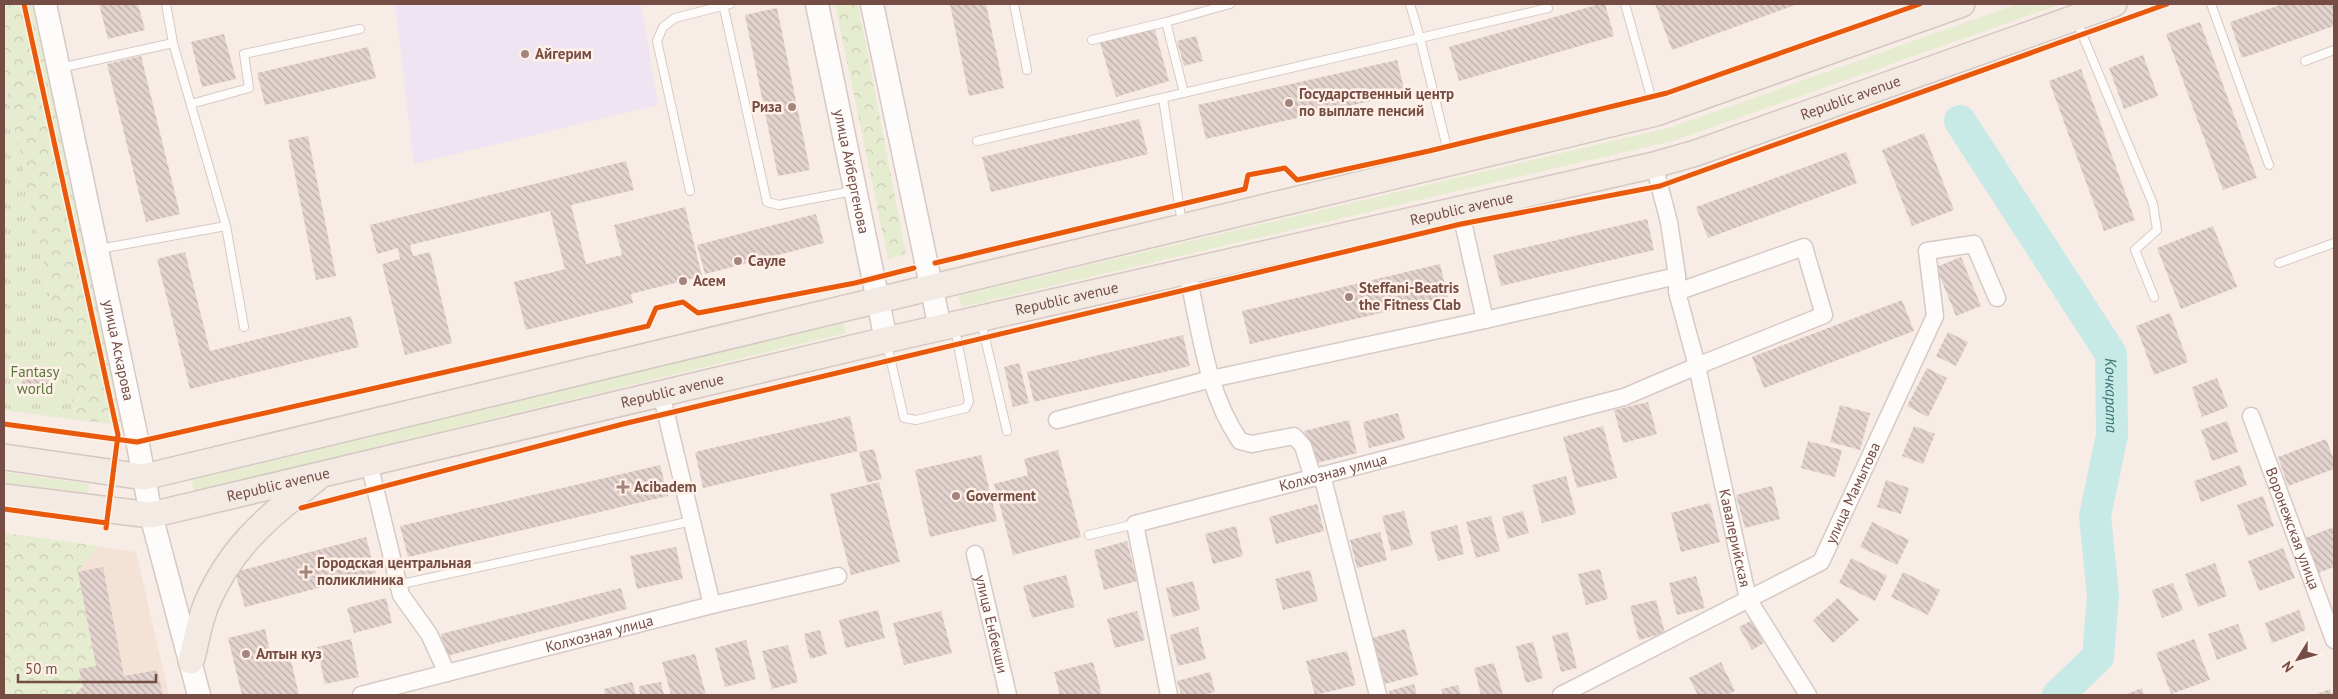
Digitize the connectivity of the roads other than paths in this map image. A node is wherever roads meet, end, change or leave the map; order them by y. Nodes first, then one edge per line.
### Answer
1 (45, 4) edge
2 (166, 4) edge
3 (725, 4) edge
4 (817, 4) edge
5 (872, 4) edge
6 (1014, 4) edge
7 (1230, 4) edge
8 (1410, 4) edge
9 (1625, 4) edge
10 (1962, 4) edge
11 (2114, 4) edge
12 (2211, 4) edge
13 (1548, 8) dead end
14 (2075, 18) junction
15 (1166, 22) junction
16 (360, 29) dead end
17 (1420, 38) junction
18 (1092, 40) dead end
19 (173, 44) junction
20 (2334, 50) edge
21 (2305, 61) dead end
22 (58, 68) junction
23 (1027, 70) dead end
24 (1184, 93) junction
25 (1163, 98) junction
26 (191, 104) junction
27 (1656, 113) junction
28 (977, 141) dead end
29 (1450, 162) junction
30 (1654, 165) junction
31 (2269, 165) dead end
32 (855, 190) junction
33 (690, 191) dead end
34 (1460, 209) junction
35 (226, 226) junction
36 (1183, 226) junction
37 (2334, 243) edge
38 (97, 249) junction
39 (2279, 263) dead end
40 (1188, 271) junction
41 (1677, 276) junction
42 (932, 287) junction
43 (1676, 292) junction
44 (2154, 296) dead end
45 (1997, 298) dead end
46 (878, 300) junction
47 (980, 318) junction
48 (1485, 320) junction
49 (947, 326) junction
50 (244, 327) dead end
51 (886, 340) junction
52 (1697, 366) junction
53 (1211, 379) junction
54 (661, 394) junction
55 (2252, 416) dead end
56 (1057, 420) dead end
57 (1006, 431) dead end
58 (4, 457) edge
59 (370, 463) junction
60 (322, 474) junction
61 (1317, 476) junction
62 (144, 477) junction
63 (4, 497) edge
64 (150, 515) junction
65 (692, 521) junction
66 (1134, 524) junction
67 (1089, 535) dead end
68 (975, 554) dead end
69 (838, 576) dead end
70 (398, 585) junction
71 (1748, 600) junction
72 (712, 605) junction
73 (2334, 640) edge
74 (191, 661) junction
75 (447, 673) junction
76 (199, 695) edge
77 (361, 695) edge
78 (1008, 695) edge
79 (1169, 695) edge
80 (1378, 695) edge
81 (1561, 695) edge
82 (1808, 695) edge

1 - 22 main road, улица Аскарова
2 - 19 lane
3 - 32 lane
3 - 33 lane
4 - 32 main road, улица Айбергенова
5 - 42 main road
6 - 23 lane
7 - 15 lane
8 - 17 lane
9 - 27 lane
10 - 27 main road
11 - 14 main road, Republic avenue
12 - 31 lane
13 - 17 lane
14 - 30 main road, Republic avenue
14 - 44 lane
15 - 18 lane
15 - 24 lane
16 - 26 lane
17 - 24 lane
17 - 29 lane
19 - 22 lane
19 - 26 lane
20 - 21 lane
22 - 38 main road, улица Аскарова
24 - 25 lane
25 - 28 lane
25 - 36 lane
26 - 35 lane
27 - 29 main road
29 - 36 main road
30 - 34 main road, Republic avenue
30 - 41 street, Кавалерийская
32 - 46 main road, улица Айбергенова
34 - 40 main road, Republic avenue
34 - 48 street
35 - 38 lane
35 - 50 lane
36 - 42 main road
37 - 39 lane
38 - 62 main road, улица Аскарова
40 - 47 main road, Republic avenue
40 - 53 street
41 - 43 street, Кавалерийская
41 - 48 street
42 - 46 main road
42 - 49 main road
43 - 52 street, Кавалерийская
43 - 52 street, Колхозная улица
45 - 71 street, улица Мамытова
46 - 51 main road, улица Айбергенова
46 - 62 main road
47 - 49 main road, Republic avenue
47 - 57 lane
48 - 53 street
49 - 51 main road, Republic avenue
49 - 51 lane
51 - 54 main road, Republic avenue
52 - 61 street, Колхозная улица
52 - 71 street, Кавалерийская
53 - 56 street
53 - 61 street
54 - 59 main road, Republic avenue
54 - 65 street
55 - 73 street, Воронежская улица
58 - 62 main road
59 - 60 main road, Republic avenue
59 - 70 street
60 - 64 main road, Republic avenue
60 - 74 main road
61 - 66 street, Колхозная улица
61 - 80 street
62 - 64 main road, улица Аскарова
63 - 64 main road, Republic avenue
64 - 74 main road, улица Аскарова
65 - 70 lane
65 - 72 street
66 - 67 lane
66 - 79 street
68 - 78 street, улица Енбекши
69 - 72 street, Колхозная улица
70 - 75 street
71 - 81 street, улица Мамытова
71 - 82 street, Кавалерийская
72 - 75 street, Колхозная улица
74 - 76 main road, улица Аскарова
75 - 77 street, Колхозная улица

